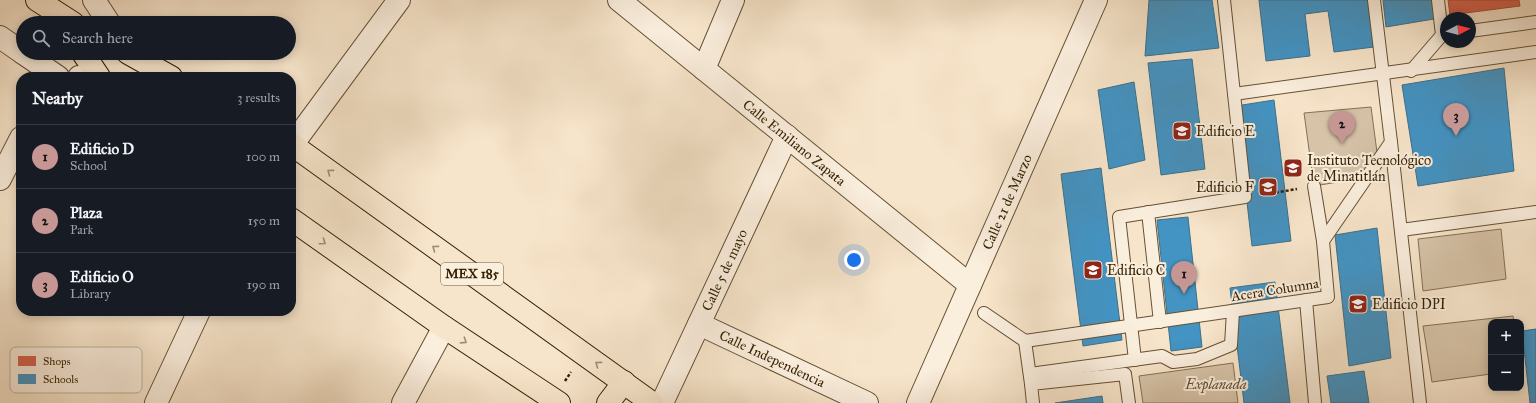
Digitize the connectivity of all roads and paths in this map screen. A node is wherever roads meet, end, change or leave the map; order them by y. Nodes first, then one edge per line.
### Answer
1 (37, 0) edge
2 (94, 0) edge
3 (398, 0) edge
4 (619, 0) edge
5 (733, 0) edge
6 (1096, 0) edge
7 (1224, 0) edge
8 (1374, 0) edge
9 (1438, 0) edge
10 (1440, 12) edge
11 (59, 16) edge
12 (104, 16) edge
13 (1536, 22) edge
14 (1476, 30) edge
15 (0, 36) edge
16 (1440, 38) edge
17 (16, 48) edge
18 (1536, 52) edge
19 (33, 60) edge
20 (86, 60) edge
21 (141, 60) edge
22 (704, 69) junction
23 (1411, 71) junction
24 (49, 72) edge
25 (90, 72) edge
26 (162, 72) edge
27 (1383, 74) junction
28 (1234, 94) junction
29 (786, 136) junction
30 (296, 137) edge
31 (1392, 142) junction
32 (16, 148) edge
33 (296, 148) edge
34 (0, 179) edge
35 (1314, 186) joint
36 (1245, 197) junction
37 (1148, 212) junction
38 (1536, 212) edge
39 (296, 223) edge
40 (1401, 230) junction
41 (1323, 241) junction
42 (970, 285) junction
43 (1306, 300) junction
44 (1232, 311) junction
45 (984, 313) dead end
46 (197, 316) edge
47 (1160, 322) junction
48 (699, 324) junction
49 (1131, 326) junction
50 (444, 328) junction
51 (1025, 340) junction
52 (1135, 360) junction
53 (1030, 379) junction
54 (624, 382) junction
55 (156, 403) edge
56 (403, 403) edge
57 (559, 403) edge
58 (608, 403) edge
59 (652, 403) edge
60 (662, 403) edge
61 (867, 403) edge
62 (918, 403) edge
63 (1033, 403) edge
64 (1129, 403) edge
65 (1315, 403) edge
66 (1420, 403) edge

1 - 11 main road
2 - 12 street
3 - 30 street
4 - 22 street, Calle Emiliano Zapata
5 - 22 street
6 - 42 street, Calle 21 de Marzo
7 - 28 lane
8 - 27 lane
9 - 10 lane
13 - 14 lane
15 - 17 street
16 - 23 lane
18 - 23 lane
19 - 24 street
20 - 25 main road
21 - 26 main road
22 - 29 street, Calle Emiliano Zapata
23 - 27 lane
27 - 28 lane
27 - 31 lane
28 - 36 lane
29 - 42 street, Calle Emiliano Zapata
29 - 48 street, Calle 5 de mayo
31 - 40 lane
31 - 41 lane
32 - 34 street
54 -> 33 main road, MEX 185
35 - 36 path
35 - 41 lane
36 - 37 lane
37 - 47 lane
37 - 49 lane
38 - 40 lane
39 -> 50 main road
40 - 66 lane
41 - 43 lane, Acera Columna
42 - 62 street, Calle 21 de Marzo
43 - 44 lane, Acera Columna
43 - 65 lane
44 - 47 lane, Acera Columna
44 - 52 lane
45 - 51 lane
46 - 55 street
47 - 49 lane, Acera Columna
48 - 60 street, Calle 5 de mayo
48 - 61 street, Calle Independencia
49 - 51 lane, Acera Columna
49 - 52 lane
50 - 56 street
50 -> 57 main road
51 - 53 lane
52 - 53 lane
53 - 63 lane
53 - 64 lane
54 - 58 main road
54 - 59 main road, MEX 185

